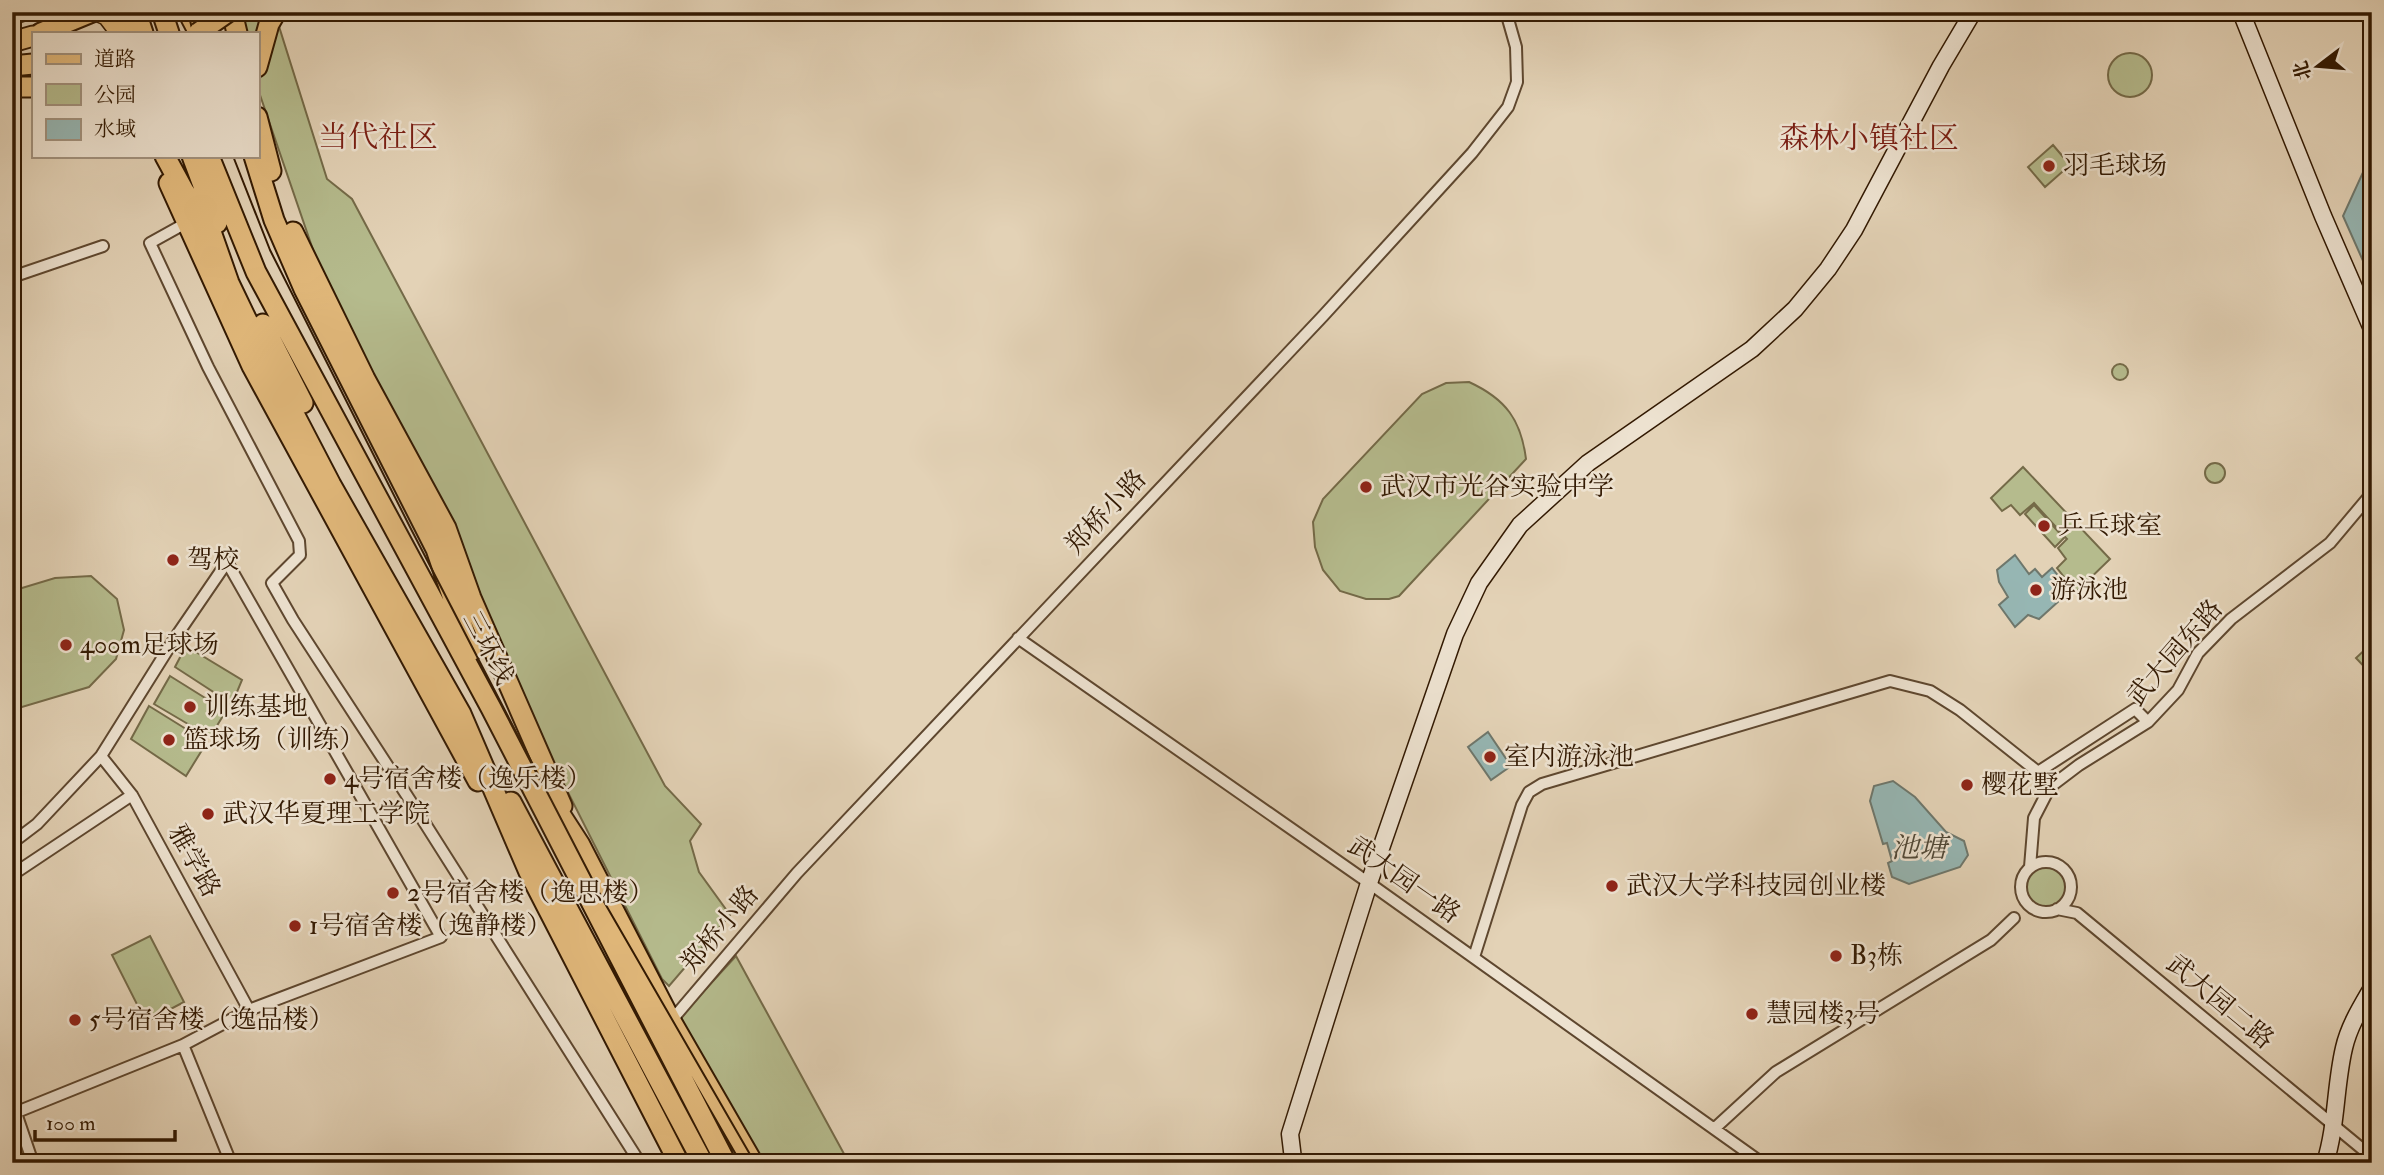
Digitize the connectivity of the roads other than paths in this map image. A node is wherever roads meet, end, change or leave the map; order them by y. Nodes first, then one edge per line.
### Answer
1 (22, 12) edge
2 (92, 12) edge
3 (98, 12) edge
4 (120, 12) edge
5 (136, 12) edge
6 (144, 12) edge
7 (162, 12) edge
8 (188, 12) edge
9 (218, 12) edge
10 (230, 12) edge
11 (276, 12) edge
12 (1506, 12) edge
13 (1973, 12) edge
14 (2241, 12) edge
15 (12, 15) edge
16 (43, 32) edge
17 (119, 32) edge
18 (127, 32) edge
19 (143, 32) edge
20 (151, 32) edge
21 (169, 32) edge
22 (198, 32) edge
23 (200, 32) edge
24 (224, 32) edge
25 (237, 32) edge
26 (32, 36) edge
27 (12, 42) edge
28 (259, 59) edge
29 (32, 64) edge
30 (12, 66) edge
31 (12, 86) edge
32 (32, 87) edge
33 (259, 139) edge
34 (160, 158) edge
35 (166, 158) edge
36 (186, 158) edge
37 (193, 158) edge
38 (210, 158) edge
39 (261, 161) edge
40 (186, 223) junction
41 (209, 226) junction
42 (103, 246) dead end
43 (12, 276) edge
44 (248, 276) junction
45 (329, 307) junction
46 (2372, 329) edge
47 (348, 378) junction
48 (294, 414) junction
49 (2372, 493) edge
50 (424, 526) junction
51 (345, 537) junction
52 (471, 598) junction
53 (1018, 638) junction
54 (491, 708) junction
55 (461, 714) junction
56 (2148, 722) junction
57 (101, 756) junction
58 (132, 795) junction
59 (12, 843) edge
60 (2033, 848) junction
61 (572, 849) junction
62 (2054, 863) junction
63 (2030, 867) junction
64 (12, 875) edge
65 (531, 877) junction
66 (1369, 883) junction
67 (2021, 889) junction
68 (2071, 890) junction
69 (2057, 909) junction
70 (2040, 911) junction
71 (2077, 913) junction
72 (2014, 918) junction
73 (1474, 957) junction
74 (2372, 988) edge
75 (250, 1010) junction
76 (671, 1021) junction
77 (183, 1045) junction
78 (14, 1114) edge
79 (2334, 1126) junction
80 (1715, 1128) junction
81 (2372, 1157) edge
82 (33, 1163) edge
83 (231, 1163) edge
84 (640, 1163) edge
85 (679, 1163) edge
86 (703, 1163) edge
87 (726, 1163) edge
88 (753, 1163) edge
89 (1297, 1163) edge
90 (1762, 1163) edge
91 (2325, 1163) edge

1 - 15 main road
2 - 16 highway
3 - 17 main road
4 - 18 highway
5 - 19 highway
6 - 20 highway
7 - 21 highway
8 - 22 highway
9 - 24 highway, bridge
10 - 23 highway, bridge
10 - 25 highway
11 - 28 highway
12 - 53 street, 郑桥小路
13 - 66 street
14 - 46 street
26 - 27 highway
29 - 30 highway
31 - 32 highway
33 - 39 highway
34 - 40 highway
35 - 41 highway
36 - 41 highway
37 - 44 highway, 三环线
38 - 44 highway, 三环线
39 - 45 highway
39 - 47 highway
40 - 51 highway
40 - 84 street
41 - 48 highway
42 - 43 street
44 - 54 highway, 三环线
44 - 55 highway, 三环线
45 - 47 highway
45 - 52 highway
47 - 50 highway
48 - 51 highway
48 - 55 highway
49 - 56 street, 武大园东路
50 - 52 highway
50 - 54 highway
51 - 65 highway
52 - 61 highway
53 - 66 street, 武大园一路
53 - 76 street, 郑桥小路
54 - 61 highway, 三环线
55 - 65 highway
55 - 86 highway, 三环线
56 - 60 street, 武大园东路
56 - 73 street
57 - 58 street, 雅学路
57 - 59 street
57 - 75 street
58 - 64 street
58 - 75 street, 雅学路
60 - 62 street
60 - 63 street, 武大园东路
61 - 76 highway
61 - 87 highway, 三环线
62 - 63 street
62 - 68 street
63 - 67 street
65 - 85 highway
66 - 73 street, 武大园一路
66 - 89 street
67 - 70 street
67 - 72 street
68 - 69 street
68 - 71 street
69 - 70 street
69 - 71 street
70 - 72 street
71 - 79 street, 武大园二路
72 - 80 street
73 - 80 street, 武大园一路
74 - 79 street
75 - 77 street
76 - 88 highway
77 - 78 street
77 - 83 street
78 - 82 street
79 - 81 street, 武大园二路
79 - 91 street
80 - 90 street, 武大园一路

